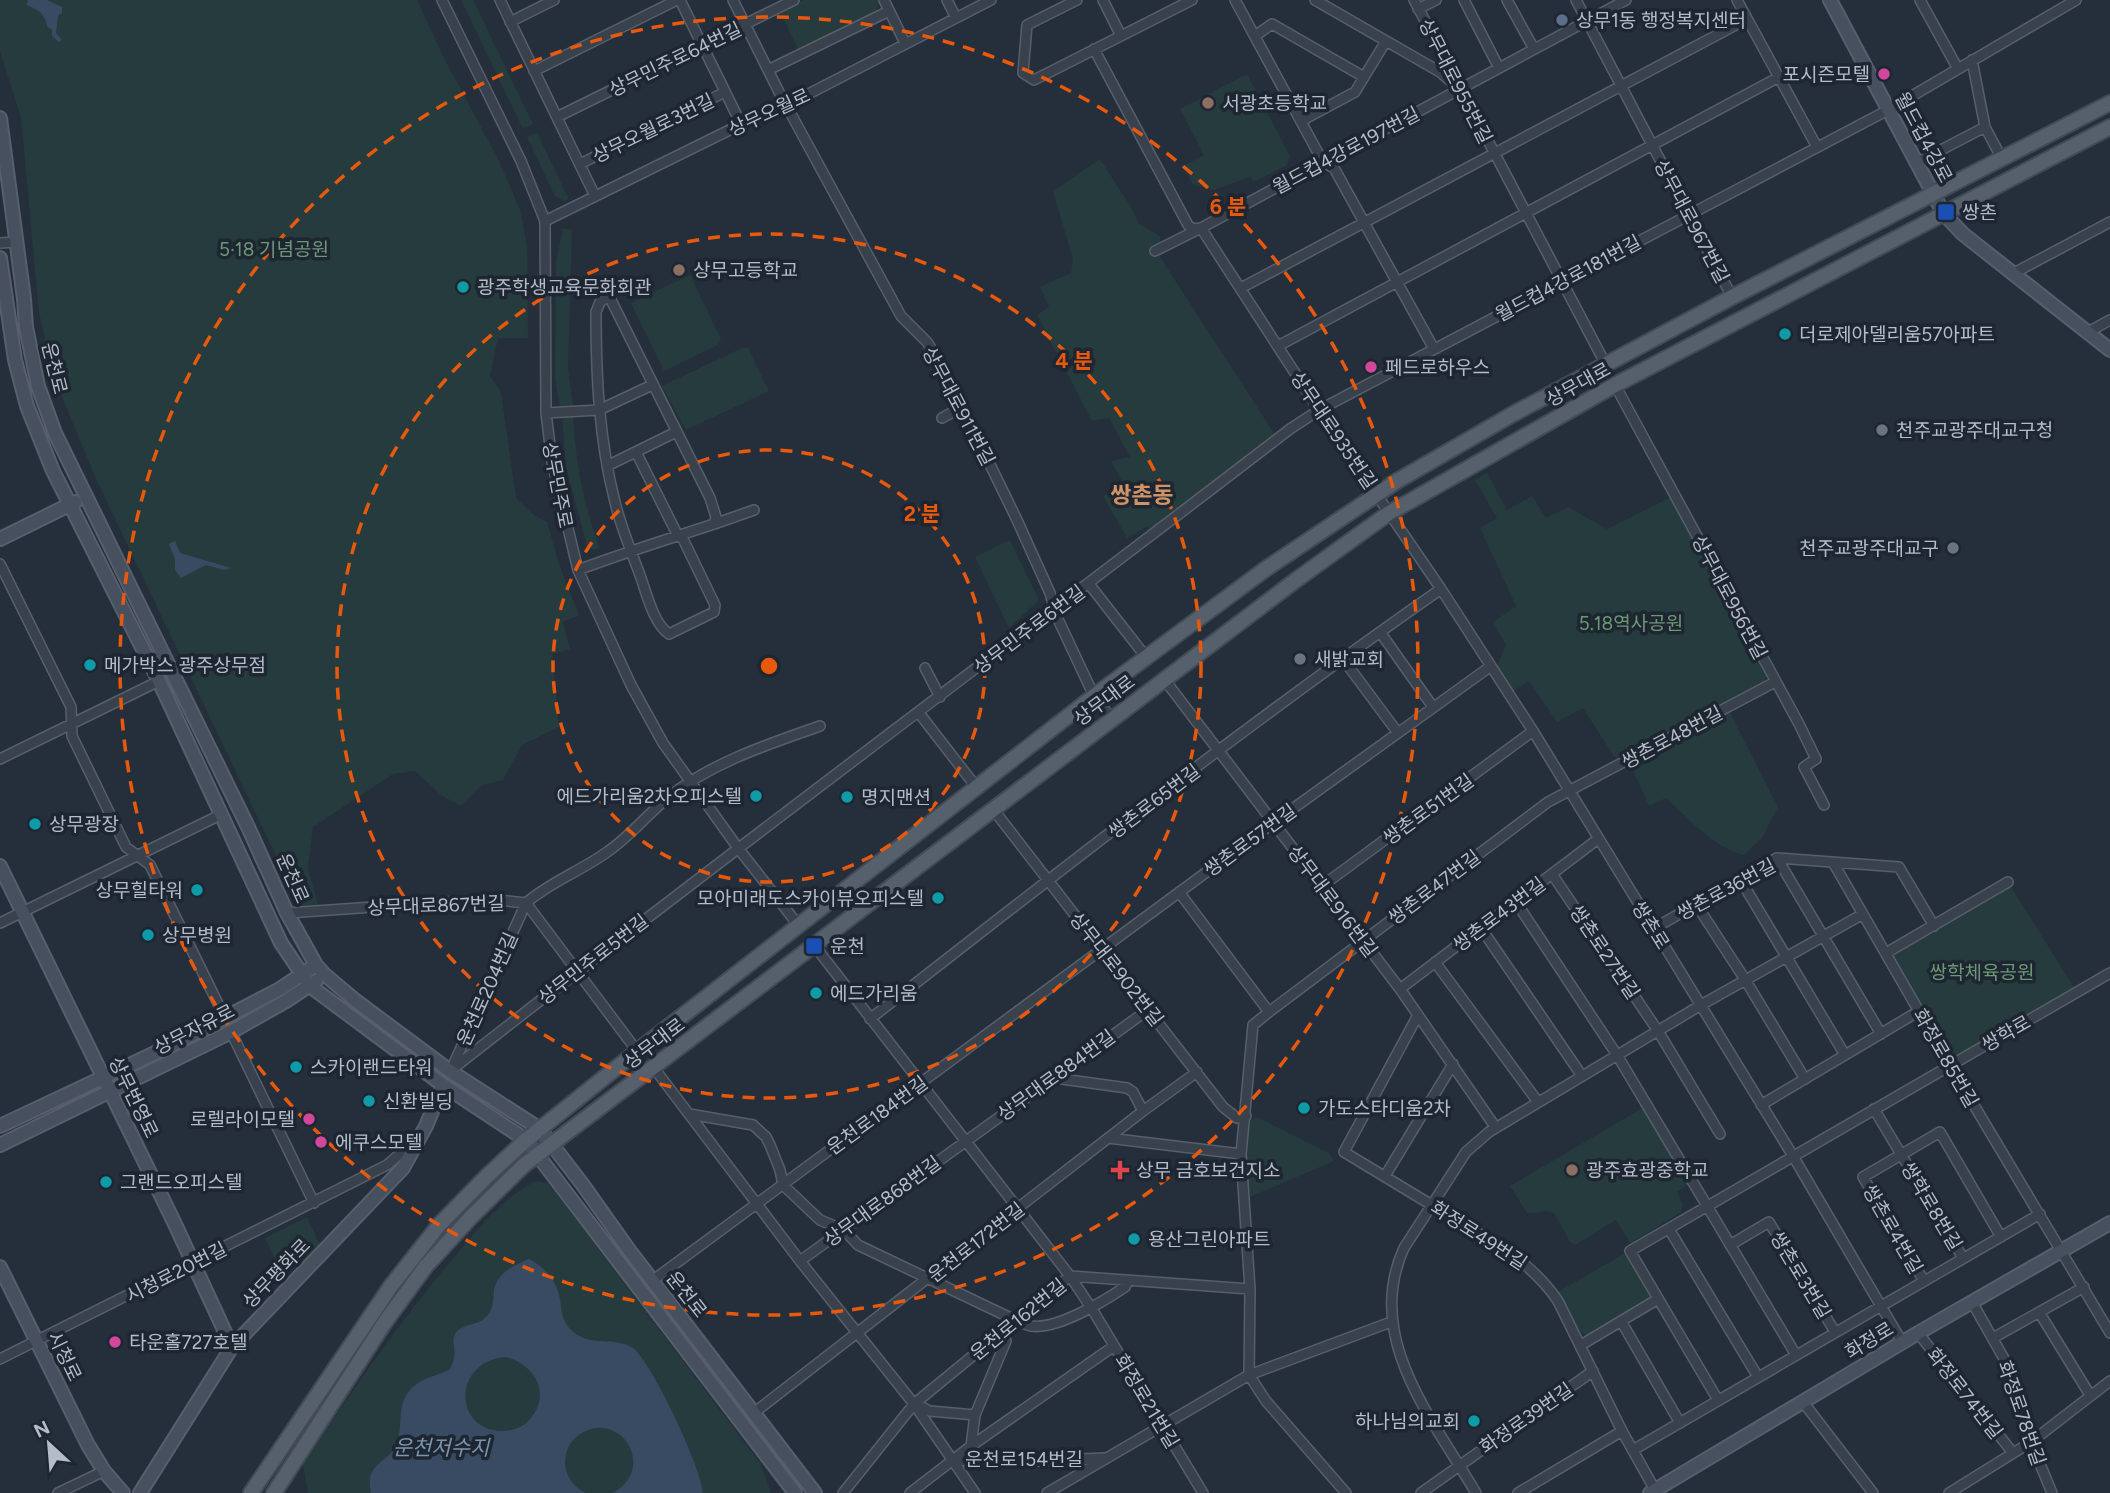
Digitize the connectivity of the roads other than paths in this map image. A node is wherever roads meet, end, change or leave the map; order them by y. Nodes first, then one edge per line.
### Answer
1 (442, 0) edge
2 (500, 0) edge
3 (554, 0) edge
4 (679, 0) edge
5 (733, 0) edge
6 (794, 0) edge
7 (884, 0) edge
8 (947, 0) edge
9 (991, 0) edge
10 (1077, 0) edge
11 (1103, 0) edge
12 (1192, 0) edge
13 (1235, 0) edge
14 (1315, 0) edge
15 (1436, 0) edge
16 (1464, 0) edge
17 (1507, 0) edge
18 (1576, 0) edge
19 (1626, 0) edge
20 (1737, 0) edge
21 (1830, 0) edge
22 (1920, 0) edge
23 (2076, 0) edge
24 (1416, 5) edge
25 (889, 11) junction
26 (956, 18) junction
27 (1747, 19) junction
28 (1587, 21) junction
29 (510, 22) junction
30 (744, 24) junction
31 (1121, 36) junction
32 (1255, 36) junction
33 (1386, 41) junction
34 (905, 43) junction
35 (702, 45) junction
36 (1094, 49) junction
37 (1534, 49) junction
38 (1972, 60) junction
39 (1499, 68) junction
40 (1958, 69) junction
41 (768, 70) junction
42 (534, 71) junction
43 (1364, 77) junction
44 (1779, 77) junction
45 (1621, 86) junction
46 (1460, 90) junction
47 (726, 92) junction
48 (2110, 103) edge
49 (787, 105) junction
50 (1888, 110) junction
51 (557, 117) junction
52 (0, 118) edge
53 (1301, 121) junction
54 (741, 124) junction
55 (1984, 127) junction
56 (2110, 127) edge
57 (1652, 145) junction
58 (1817, 147) junction
59 (1493, 153) junction
60 (2001, 159) junction
61 (1323, 162) junction
62 (1916, 163) junction
63 (580, 164) junction
64 (1932, 194) junction
65 (595, 196) junction
66 (1525, 214) junction
67 (1689, 214) junction
68 (1944, 214) junction
69 (545, 221) junction
70 (1364, 221) junction
71 (2110, 222) edge
72 (1201, 228) junction
73 (17, 242) junction
74 (0, 243) edge
75 (1155, 251) dead end
76 (0, 258) edge
77 (2014, 274) junction
78 (1397, 282) junction
79 (1561, 282) junction
80 (1241, 288) junction
81 (1732, 297) junction
82 (2110, 320) edge
83 (2088, 332) junction
84 (1278, 346) junction
85 (1434, 349) junction
86 (2110, 350) edge
87 (1606, 365) junction
88 (652, 385) junction
89 (1615, 385) junction
90 (962, 407) junction
91 (599, 410) junction
92 (1319, 410) junction
93 (547, 413) junction
94 (942, 418) dead end
95 (676, 432) junction
96 (636, 452) junction
97 (607, 466) junction
98 (1377, 495) junction
99 (86, 498) junction
100 (70, 505) junction
101 (754, 510) dead end
102 (1389, 513) junction
103 (714, 524) junction
104 (678, 536) junction
105 (0, 539) edge
106 (631, 550) junction
107 (0, 564) edge
108 (578, 570) junction
109 (1089, 584) junction
110 (1441, 589) junction
111 (1055, 609) junction
112 (1380, 632) junction
113 (1146, 657) junction
114 (1343, 659) junction
115 (1491, 666) junction
116 (925, 668) dead end
117 (1164, 679) junction
118 (159, 681) junction
119 (1775, 682) junction
120 (1094, 696) junction
121 (940, 697) junction
122 (1433, 707) junction
123 (919, 713) junction
124 (1111, 718) junction
125 (72, 723) junction
126 (820, 726) dead end
127 (1533, 732) junction
128 (1398, 733) junction
129 (1219, 752) junction
130 (0, 759) edge
131 (690, 782) junction
132 (977, 788) junction
133 (1568, 791) junction
134 (1824, 805) dead end
135 (993, 809) junction
136 (219, 815) junction
137 (1273, 822) junction
138 (1598, 839) junction
139 (738, 848) junction
140 (136, 855) junction
141 (1777, 858) junction
142 (1834, 863) junction
143 (0, 866) edge
144 (1552, 874) junction
145 (1740, 879) junction
146 (1048, 880) junction
147 (2008, 882) dead end
148 (1322, 886) junction
149 (1179, 892) junction
150 (1516, 901) junction
151 (526, 903) junction
152 (1696, 904) junction
153 (23, 912) junction
154 (287, 913) junction
155 (1863, 914) junction
156 (0, 923) edge
157 (799, 926) junction
158 (1934, 926) junction
159 (1481, 928) junction
160 (1653, 929) junction
161 (1823, 936) junction
162 (1362, 940) junction
163 (814, 945) junction
164 (1102, 949) junction
165 (1886, 953) junction
166 (1786, 957) junction
167 (1435, 962) junction
168 (320, 969) junction
169 (576, 972) junction
170 (2110, 973) edge
171 (302, 975) junction
172 (1746, 981) junction
173 (310, 986) junction
174 (1400, 989) junction
175 (1701, 1005) junction
176 (1149, 1009) junction
177 (1919, 1011) junction
178 (1269, 1012) junction
179 (1418, 1015) junction
180 (225, 1018) junction
181 (870, 1019) junction
182 (1658, 1031) junction
183 (231, 1032) junction
184 (1881, 1034) junction
185 (637, 1051) junction
186 (1617, 1055) junction
187 (1844, 1055) junction
188 (1453, 1064) junction
189 (1950, 1065) junction
190 (654, 1068) junction
191 (450, 1071) junction
192 (1196, 1072) junction
193 (1058, 1074) junction
194 (1582, 1076) junction
195 (103, 1078) junction
196 (1805, 1079) junction
197 (920, 1083) junction
198 (443, 1085) junction
199 (110, 1092) junction
200 (1538, 1102) junction
201 (1761, 1105) junction
202 (1874, 1109) junction
203 (1143, 1111) junction
204 (689, 1114) junction
205 (1246, 1116) junction
206 (0, 1126) edge
207 (1496, 1128) junction
208 (540, 1129) junction
209 (1720, 1134) dead end
210 (1108, 1138) junction
211 (418, 1139) junction
212 (526, 1140) junction
213 (964, 1142) junction
214 (551, 1143) junction
215 (0, 1145) edge
216 (538, 1154) junction
217 (1241, 1154) junction
218 (1901, 1154) junction
219 (1793, 1156) junction
220 (1385, 1176) junction
221 (1863, 1177) joint
222 (783, 1185) junction
223 (314, 1203) junction
224 (757, 1204) junction
225 (1432, 1204) junction
226 (1706, 1207) junction
227 (1017, 1211) junction
228 (2039, 1214) junction
229 (2110, 1223) edge
230 (1669, 1229) junction
231 (844, 1230) junction
232 (2001, 1237) junction
233 (1730, 1245) junction
234 (2062, 1250) junction
235 (1963, 1258) junction
236 (800, 1261) junction
237 (194, 1263) junction
238 (0, 1267) edge
239 (1070, 1276) junction
240 (927, 1280) junction
241 (652, 1281) junction
242 (1924, 1281) junction
243 (1128, 1282) junction
244 (2084, 1287) junction
245 (1250, 1289) junction
246 (1658, 1299) junction
247 (1972, 1302) junction
248 (1880, 1306) junction
249 (1092, 1308) junction
250 (2039, 1312) junction
251 (1015, 1320) junction
252 (1621, 1321) junction
253 (1391, 1322) junction
254 (1003, 1331) junction
255 (1835, 1332) junction
256 (856, 1333) junction
257 (1918, 1333) junction
258 (2110, 1334) edge
259 (1993, 1338) junction
260 (37, 1341) junction
261 (1902, 1342) junction
262 (1581, 1345) junction
263 (1114, 1346) junction
264 (232, 1347) junction
265 (1796, 1355) junction
266 (0, 1359) edge
267 (1593, 1371) junction
268 (1249, 1375) junction
269 (1758, 1377) junction
270 (2110, 1381) edge
271 (2090, 1395) junction
272 (1718, 1400) junction
273 (1803, 1402) junction
274 (914, 1404) junction
275 (755, 1412) junction
276 (975, 1415) junction
277 (1680, 1423) junction
278 (1161, 1425) junction
279 (1622, 1431) junction
280 (2031, 1442) junction
281 (971, 1446) junction
282 (1633, 1450) junction
283 (2013, 1453) junction
284 (1107, 1458) junction
285 (953, 1460) junction
286 (1460, 1465) junction
287 (104, 1471) junction
288 (800, 1471) junction
289 (1653, 1491) edge
290 (792, 1492) edge
291 (2049, 1492) edge
292 (58, 1493) edge
293 (124, 1493) edge
294 (140, 1493) edge
295 (251, 1493) edge
296 (274, 1493) edge
297 (815, 1493) edge
298 (843, 1493) edge
299 (910, 1493) edge
300 (975, 1493) edge
301 (1047, 1493) edge
302 (1203, 1493) edge
303 (1346, 1493) edge
304 (1421, 1493) edge
305 (1476, 1493) edge
306 (1518, 1493) edge
307 (1873, 1493) edge
308 (1949, 1493) edge

1 - 69 street, 상무민주로
2 - 29 street, 상무오월로3번길
3 - 29 street
4 - 35 street
4 - 42 street
5 - 30 street, 상무대로911번길
6 - 30 street, 상무민주로64번길
7 - 25 street
8 - 26 street
9 - 26 street, 상무오월로
10 - 36 street
11 - 31 street
12 - 31 street
13 - 32 street
14 - 33 street
15 - 24 street, 상무대로955번길
16 - 39 street
17 - 37 street
18 - 28 street, 상무대로967번길
19 - 28 street, 월드컵4강로197번길
20 - 27 street
21 - 50 street, 월드컵4강로
22 - 40 street
23 - 38 street, 월드컵4강로181번길
24 - 46 street, 상무대로955번길
25 - 34 street
25 - 41 street
26 - 34 street, 상무오월로
27 - 44 street
27 - 45 street
28 - 37 street, 월드컵4강로197번길
28 - 45 street, 상무대로967번길
29 - 42 street, 상무오월로3번길
30 - 35 street, 상무민주로64번길
30 - 41 street, 상무대로911번길
31 - 36 street
32 - 43 street
32 - 53 street
33 - 43 street
33 - 46 street
34 - 49 street, 상무오월로
35 - 47 street
35 - 51 street, 상무민주로64번길
36 - 72 street, 상무대로935번길
37 - 39 street, 월드컵4강로197번길
38 - 40 street, 월드컵4강로181번길
38 - 55 street
39 - 46 street, 월드컵4강로197번길
40 - 50 street, 월드컵4강로181번길
41 - 49 street, 상무대로911번길
42 - 51 street, 상무오월로3번길
43 - 53 street
44 - 57 street, 상무대로967번길
44 - 58 street
45 - 57 street, 상무대로967번길
45 - 59 street, 상무대로955번길
46 - 59 street, 상무대로955번길
46 - 61 street, 월드컵4강로197번길
47 - 54 street
47 - 63 street, 상무오월로3번길
48 - 60 main road, 상무대로
49 - 54 street, 상무오월로
49 - 90 street, 상무대로911번길
50 - 58 street, 월드컵4강로181번길
50 - 62 street, 월드컵4강로
51 - 63 street, 상무오월로3번길
52 - 73 street, 운천로
53 - 61 street
54 - 65 street, 상무오월로
55 - 60 street
55 - 62 street
56 - 68 main road, 상무대로
57 - 66 street
57 - 67 street, 상무대로967번길
58 - 67 street, 월드컵4강로181번길
59 - 66 street, 상무대로955번길
59 - 70 street, 상무대로955번길
60 - 64 main road, 상무대로
61 - 70 street
61 - 72 street, 월드컵4강로197번길
62 - 64 street, 월드컵4강로
63 - 65 street, 상무오월로3번길
64 - 68 street, 월드컵4강로
64 - 81 main road, 상무대로
65 - 69 street, 상무오월로
66 - 78 street
66 - 79 street, 상무대로955번길
67 - 79 street, 월드컵4강로181번길
67 - 81 street, 상무대로967번길
68 - 77 street, 월드컵4강로
68 - 89 main road, 상무대로
69 - 93 street, 상무민주로
70 - 78 street
70 - 80 street
71 - 77 street
72 - 75 street, 월드컵4강로197번길
72 - 80 street, 상무대로935번길
73 - 74 street
73 - 99 street, 운천로
76 - 100 street, 운천로
77 - 83 street, 월드컵4강로
78 - 84 street
78 - 85 street
79 - 85 street, 월드컵4강로181번길
79 - 87 street, 상무대로955번길
80 - 84 street, 상무대로935번길
81 - 87 main road, 상무대로
82 - 83 street
83 - 86 street, 월드컵4강로
84 - 92 street, 상무대로935번길
85 - 92 street, 월드컵4강로181번길
87 - 98 main road, 상무대로
88 - 91 street
88 - 91 street
88 - 95 street
89 - 102 main road, 상무대로
89 - 119 street, 상무대로956번길
90 - 94 street
90 - 111 street, 상무대로911번길
91 - 93 street
91 - 97 street
92 - 98 street, 상무대로935번길
92 - 109 street, 상무민주로6번길
93 - 108 street, 상무민주로
95 - 96 street
95 - 103 street
96 - 97 street
96 - 104 street
97 - 106 street
98 - 102 street, 상무대로935번길
98 - 113 main road, 상무대로
99 - 100 street
99 - 154 street, 운천로
100 - 105 street
100 - 118 street, 운천로
101 - 103 street
102 - 110 street, 쌍촌로
102 - 117 main road, 상무대로
103 - 104 street
104 - 106 street
104 - 106 street
106 - 108 street
107 - 125 street, 상무자유로
108 - 131 street, 상무민주로
109 - 111 street, 상무민주로6번길
109 - 113 street
110 - 112 street, 쌍촌로65번길
110 - 115 street, 쌍촌로
111 - 120 street, 상무대로911번길
111 - 121 street, 상무민주로6번길
112 - 114 street, 쌍촌로65번길
112 - 122 street
113 - 120 main road, 상무대로
114 - 128 street
114 - 129 street, 쌍촌로65번길
115 - 122 street, 쌍촌로57번길
115 - 127 street, 쌍촌로
116 - 121 street
117 - 124 main road, 상무대로
117 - 129 street, 상무대로916번길
118 - 125 street
118 - 136 street, 운천로
119 - 133 street, 쌍촌로48번길
119 - 134 street, 상무대로956번길
120 - 124 street, 상무대로911번길
120 - 132 main road, 상무대로
121 - 123 street, 상무민주로6번길
122 - 128 street, 쌍촌로57번길
123 - 132 street
123 - 139 street, 상무민주로6번길
124 - 135 main road, 상무대로
125 - 130 street
125 - 140 street, 상무자유로
126 - 131 street
127 - 133 street, 쌍촌로
127 - 148 street, 쌍촌로51번길
128 - 137 street, 쌍촌로57번길
129 - 137 street, 상무대로916번길
129 - 146 street, 쌍촌로65번길
131 - 139 street, 상무민주로
131 - 151 street
132 - 157 main road, 상무대로
133 - 138 street, 쌍촌로
133 - 162 street, 쌍촌로47번길
135 - 146 street, 상무대로902번길
135 - 163 main road, 상무대로
136 - 140 street
136 - 171 street, 운천로
137 - 148 street, 상무대로916번길
137 - 149 street, 쌍촌로57번길
138 - 144 street, 쌍촌로43번길
138 - 160 street, 쌍촌로
139 - 157 street, 상무민주로
139 - 169 street, 상무민주로5번길
140 - 153 street
140 - 180 street, 상무자유로
141 - 142 street, 쌍촌로36번길
141 - 145 street, 쌍촌로36번길
141 - 161 street
142 - 155 street, 화정로85번길
142 - 158 street, 쌍촌로36번길
143 - 153 street, 상무번영로
144 - 150 street, 쌍촌로43번길
144 - 182 street, 쌍촌로27번길
145 - 152 street, 쌍촌로36번길
145 - 166 street
146 - 164 street, 상무대로902번길
146 - 181 street, 쌍촌로65번길
147 - 158 street
148 - 162 street, 상무대로916번길
149 - 164 street, 쌍촌로57번길
149 - 178 street
150 - 159 street, 쌍촌로43번길
150 - 186 street
151 - 154 street, 상무대로867번길
151 - 169 street, 상무대로867번길
151 - 191 street, 운천로204번길
152 - 160 street, 쌍촌로36번길
152 - 172 street
153 - 156 street
153 - 195 street, 상무번영로
154 - 168 street, 운천로
155 - 161 street
155 - 165 street, 화정로85번길
157 - 185 main road, 상무대로
158 - 165 street
159 - 167 street, 쌍촌로43번길
159 - 194 street
160 - 175 street, 쌍촌로
161 - 166 street
161 - 184 street
162 - 174 street, 상무대로916번길
162 - 178 street, 쌍촌로47번길
163 - 181 street
163 - 190 main road, 상무대로
164 - 176 street, 상무대로902번길
164 - 197 street, 운천로184번길
165 - 177 street, 화정로85번길
166 - 172 street
166 - 187 street
167 - 174 street, 쌍촌로43번길
167 - 200 street
168 - 171 street, 상무자유로
168 - 173 street, 상무자유로
168 - 191 street, 운천로
169 - 185 street, 상무대로867번길
169 - 191 street, 상무민주로5번길
170 - 189 street, 쌍학로
171 - 173 street, 운천로
171 - 180 street, 상무자유로
172 - 175 street
172 - 196 street
173 - 183 street, 상무자유로
173 - 198 street, 운천로
174 - 179 street, 상무대로916번길
175 - 182 street
175 - 201 street, 쌍촌로
176 - 192 street, 상무대로902번길
176 - 193 street, 상무대로884번길
177 - 184 street
177 - 189 street, 화정로85번길
178 - 205 street, 쌍촌로47번길
179 - 188 street, 상무대로916번길
179 - 220 street, 화정로49번길
180 - 195 street, 상무자유로
181 - 197 street
182 - 186 street
182 - 209 street, 쌍촌로27번길
183 - 199 street, 상무자유로
183 - 223 street
184 - 187 street
185 - 208 main road, 상무대로
186 - 194 street
186 - 226 street
187 - 196 street
188 - 207 street, 상무대로916번길
188 - 220 street
189 - 202 street, 쌍학로
189 - 228 street, 화정로85번길
190 - 204 street
190 - 214 main road, 상무대로
191 - 208 street, 운천로
192 - 203 street, 운천로172번길
192 - 205 street, 상무대로902번길
193 - 203 street
193 - 213 street, 상무대로884번길
194 - 200 street
195 - 199 street, 상무번영로
195 - 206 street, 상무자유로
196 - 201 street
197 - 213 street
197 - 222 street, 운천로184번길
198 - 211 street, 상무평화로
198 - 212 street, 운천로
199 - 215 street, 상무자유로
199 - 237 street, 상무번영로
200 - 207 street
201 - 219 street, 쌍촌로
202 - 218 street, 쌍학로8번길
202 - 219 street, 쌍학로
203 - 210 street, 운천로172번길
204 - 222 street
204 - 224 street
205 - 217 street, 쌍촌로47번길
207 - 225 street
208 - 212 main road, 상무대로
208 - 214 street, 운천로
210 - 217 street
210 - 227 street, 운천로172번길
211 - 223 street, 시청로20번길
211 - 264 street, 상무평화로
212 - 216 street, 운천로
212 - 295 main road, 상무대로
213 - 227 street
213 - 231 street, 상무대로868번길
214 - 216 main road, 상무대로
214 - 241 street, 운천로
216 - 290 street, 운천로
216 - 296 main road, 상무대로
217 - 245 street, 쌍촌로47번길
218 - 221 street, 쌍학로8번길
218 - 232 street, 쌍학로8번길
218 - 235 street, 쌍학로8번길
219 - 226 street, 쌍학로
219 - 248 street, 쌍촌로
220 - 225 street, 화정로49번길
221 - 242 street, 쌍촌로4번길
222 - 224 street, 운천로184번길
222 - 231 street
223 - 237 street, 시청로20번길
224 - 236 street
224 - 241 street, 운천로184번길
225 - 253 street, 화정로39번길
225 - 262 street, 화정로49번길
226 - 230 street, 쌍학로
226 - 233 street
227 - 239 street
227 - 240 street, 운천로172번길
228 - 232 street, 쌍촌로4번길
228 - 234 street, 화정로85번길
229 - 234 street, 화정로
230 - 246 street, 쌍학로
230 - 269 street
231 - 236 street, 상무대로868번길
231 - 240 street
232 - 235 street, 쌍촌로4번길
233 - 255 street, 쌍촌로3번길
233 - 265 street
234 - 244 street, 화정로85번길
234 - 247 street, 화정로
235 - 242 street, 쌍촌로4번길
236 - 256 street
237 - 260 street, 시청로20번길
237 - 264 street, 상무번영로
238 - 260 street, 시청로
239 - 243 street, 운천로162번길
239 - 249 street, 화정로21번길
239 - 251 street, 운천로162번길
240 - 251 street
240 - 256 street, 운천로172번길
241 - 275 street, 운천로
242 - 248 street, 쌍촌로4번길
243 - 245 street, 운천로162번길
243 - 249 street
244 - 250 street, 화정로78번길
244 - 258 street, 화정로85번길
245 - 268 street, 쌍촌로47번길
246 - 252 street
246 - 272 street
247 - 257 street, 화정로
247 - 259 street, 화정로78번길
248 - 255 street, 쌍촌로3번길
248 - 261 street, 쌍촌로
249 - 251 street
249 - 263 street, 화정로21번길
250 - 259 street, 화정로78번길
250 - 271 street
251 - 254 street, 운천로162번길
252 - 262 street
252 - 277 street
253 - 268 street, 운천로154번길
253 - 286 street, 화정로39번길
254 - 274 street, 운천로162번길
254 - 276 street
255 - 265 street, 쌍촌로3번길
256 - 274 street
256 - 275 street, 운천로172번길
257 - 261 street, 화정로
257 - 283 street, 화정로74번길
259 - 280 street, 화정로78번길
260 - 266 street, 시청로20번길
260 - 287 street, 시청로
261 - 273 street, 화정로
262 - 267 street, 화정로49번길
263 - 278 street, 화정로21번길
263 - 281 street
264 - 294 street, 상무평화로
265 - 269 street, 쌍촌로3번길
267 - 279 street, 화정로49번길
267 - 286 street, 화정로39번길
268 - 278 street, 운천로154번길
268 - 303 street
269 - 272 street, 쌍촌로3번길
270 - 271 street
271 - 280 street
272 - 277 street, 쌍촌로3번길
273 - 289 street, 화정로
273 - 307 street
274 - 276 street
274 - 285 street
274 - 298 street, 운천로162번길
275 - 288 street, 운천로
276 - 281 street
277 - 282 street, 쌍촌로3번길
278 - 284 street, 운천로154번길
278 - 302 street, 화정로21번길
279 - 282 street, 화정로49번길
279 - 306 street
280 - 283 street
280 - 291 street, 화정로78번길
281 - 285 street
282 - 289 street, 화정로49번길
283 - 308 street
284 - 285 street, 운천로154번길
284 - 301 street, 운천로154번길
285 - 299 street, 운천로154번길
285 - 300 street
286 - 304 street
286 - 305 street, 화정로39번길
287 - 292 street
287 - 293 street, 시청로
288 - 290 street
288 - 297 street, 운천로

